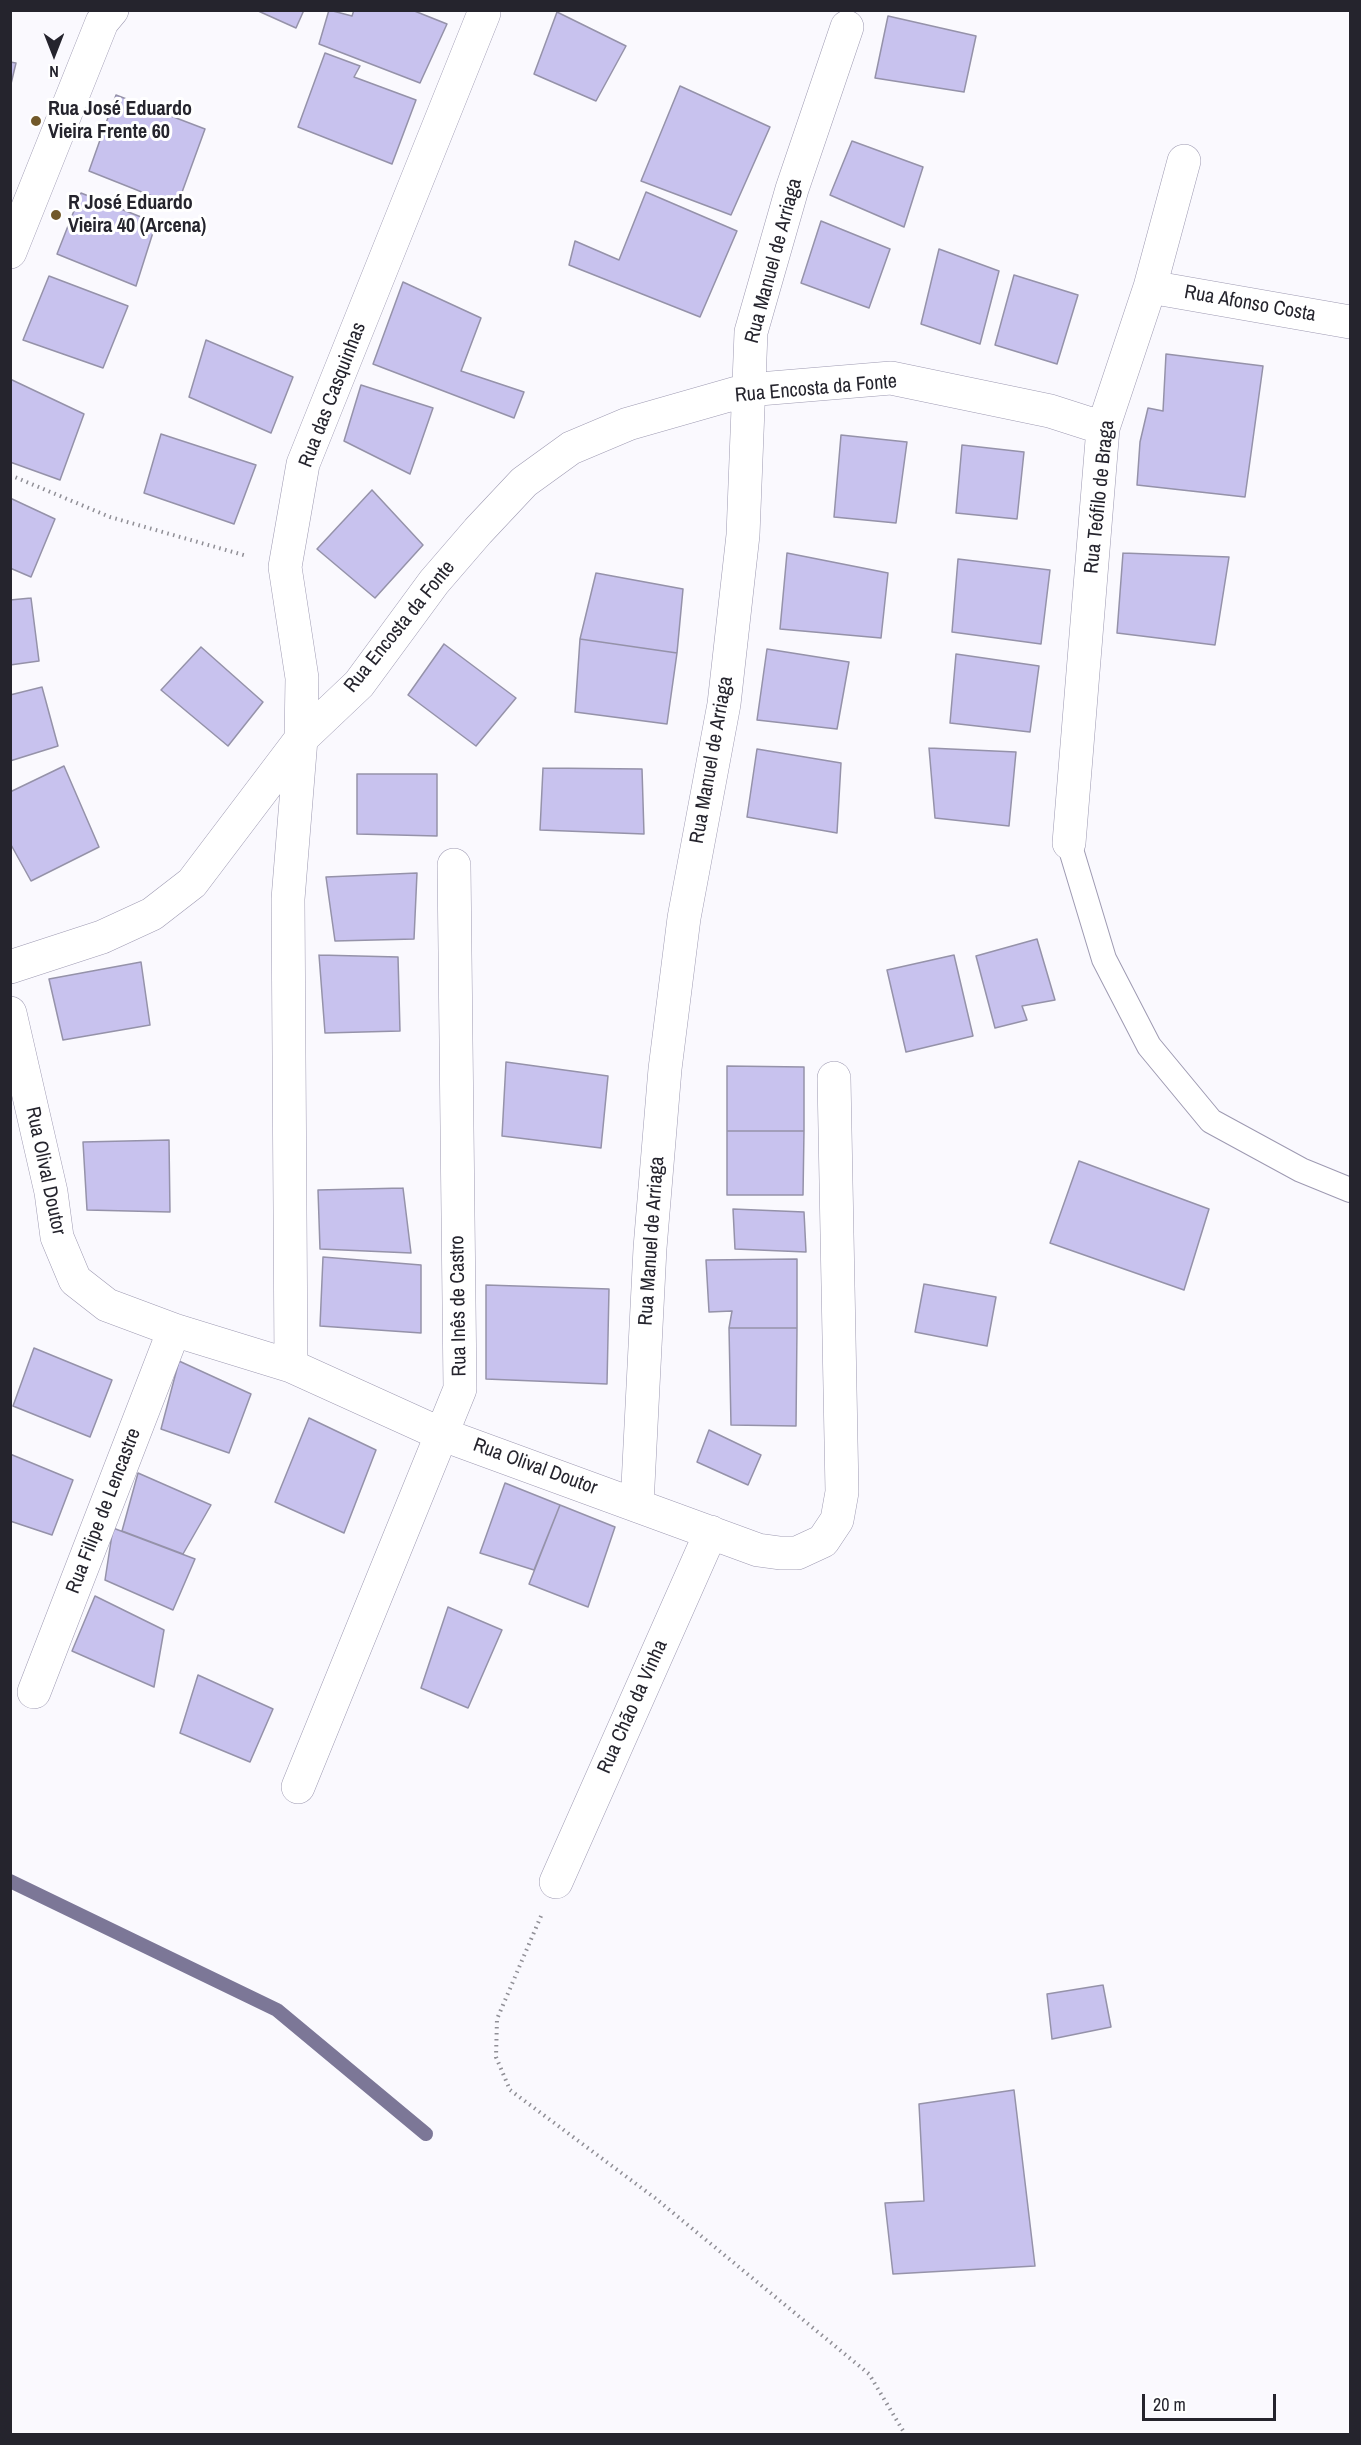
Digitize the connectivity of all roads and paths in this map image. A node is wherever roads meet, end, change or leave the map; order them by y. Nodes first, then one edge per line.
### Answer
1 (484, 13) dead end
2 (102, 14) edge
3 (847, 27) dead end
4 (1184, 161) dead end
5 (10, 252) edge
6 (1150, 287) junction
7 (1350, 322) edge
8 (747, 390) junction
9 (1103, 428) junction
10 (10, 475) edge
11 (285, 567) junction
12 (301, 739) junction
13 (1069, 843) joint
14 (454, 866) dead end
15 (10, 967) edge
16 (10, 1013) edge
17 (834, 1078) dead end
18 (1350, 1190) edge
19 (174, 1330) junction
20 (291, 1366) junction
21 (441, 1434) junction
22 (637, 1504) junction
23 (711, 1532) junction
24 (34, 1692) dead end
25 (298, 1787) dead end
26 (556, 1882) joint
27 (905, 2434) edge

1 - 11 street, Rua das Casquinhas
2 - 5 street
3 - 8 street, Rua Manuel de Arriaga
4 - 6 street, Rua Teófilo de Braga
6 - 7 street, Rua Afonso Costa
6 - 9 street, Rua Teófilo de Braga
8 - 9 street, Rua Encosta da Fonte
8 - 12 street, Rua Encosta da Fonte
8 - 22 street, Rua Manuel de Arriaga
9 - 13 street, Rua Teófilo de Braga
10 - 11 path
11 - 12 street, Rua das Casquinhas
12 - 15 street
12 - 20 street, Rua das Casquinhas
13 - 18 lane
14 - 21 street, Rua Inês de Castro
16 - 19 street, Rua Olival Doutor
17 - 23 street, Rua Olival Doutor
19 - 20 street, Rua Olival Doutor
19 - 24 street, Rua Filipe de Lencastre
20 - 21 street, Rua Olival Doutor
21 - 22 street, Rua Olival Doutor
21 - 25 street, Rua Inês de Castro
22 - 23 street, Rua Olival Doutor
23 - 26 street, Rua Chão da Vinha
26 - 27 path

